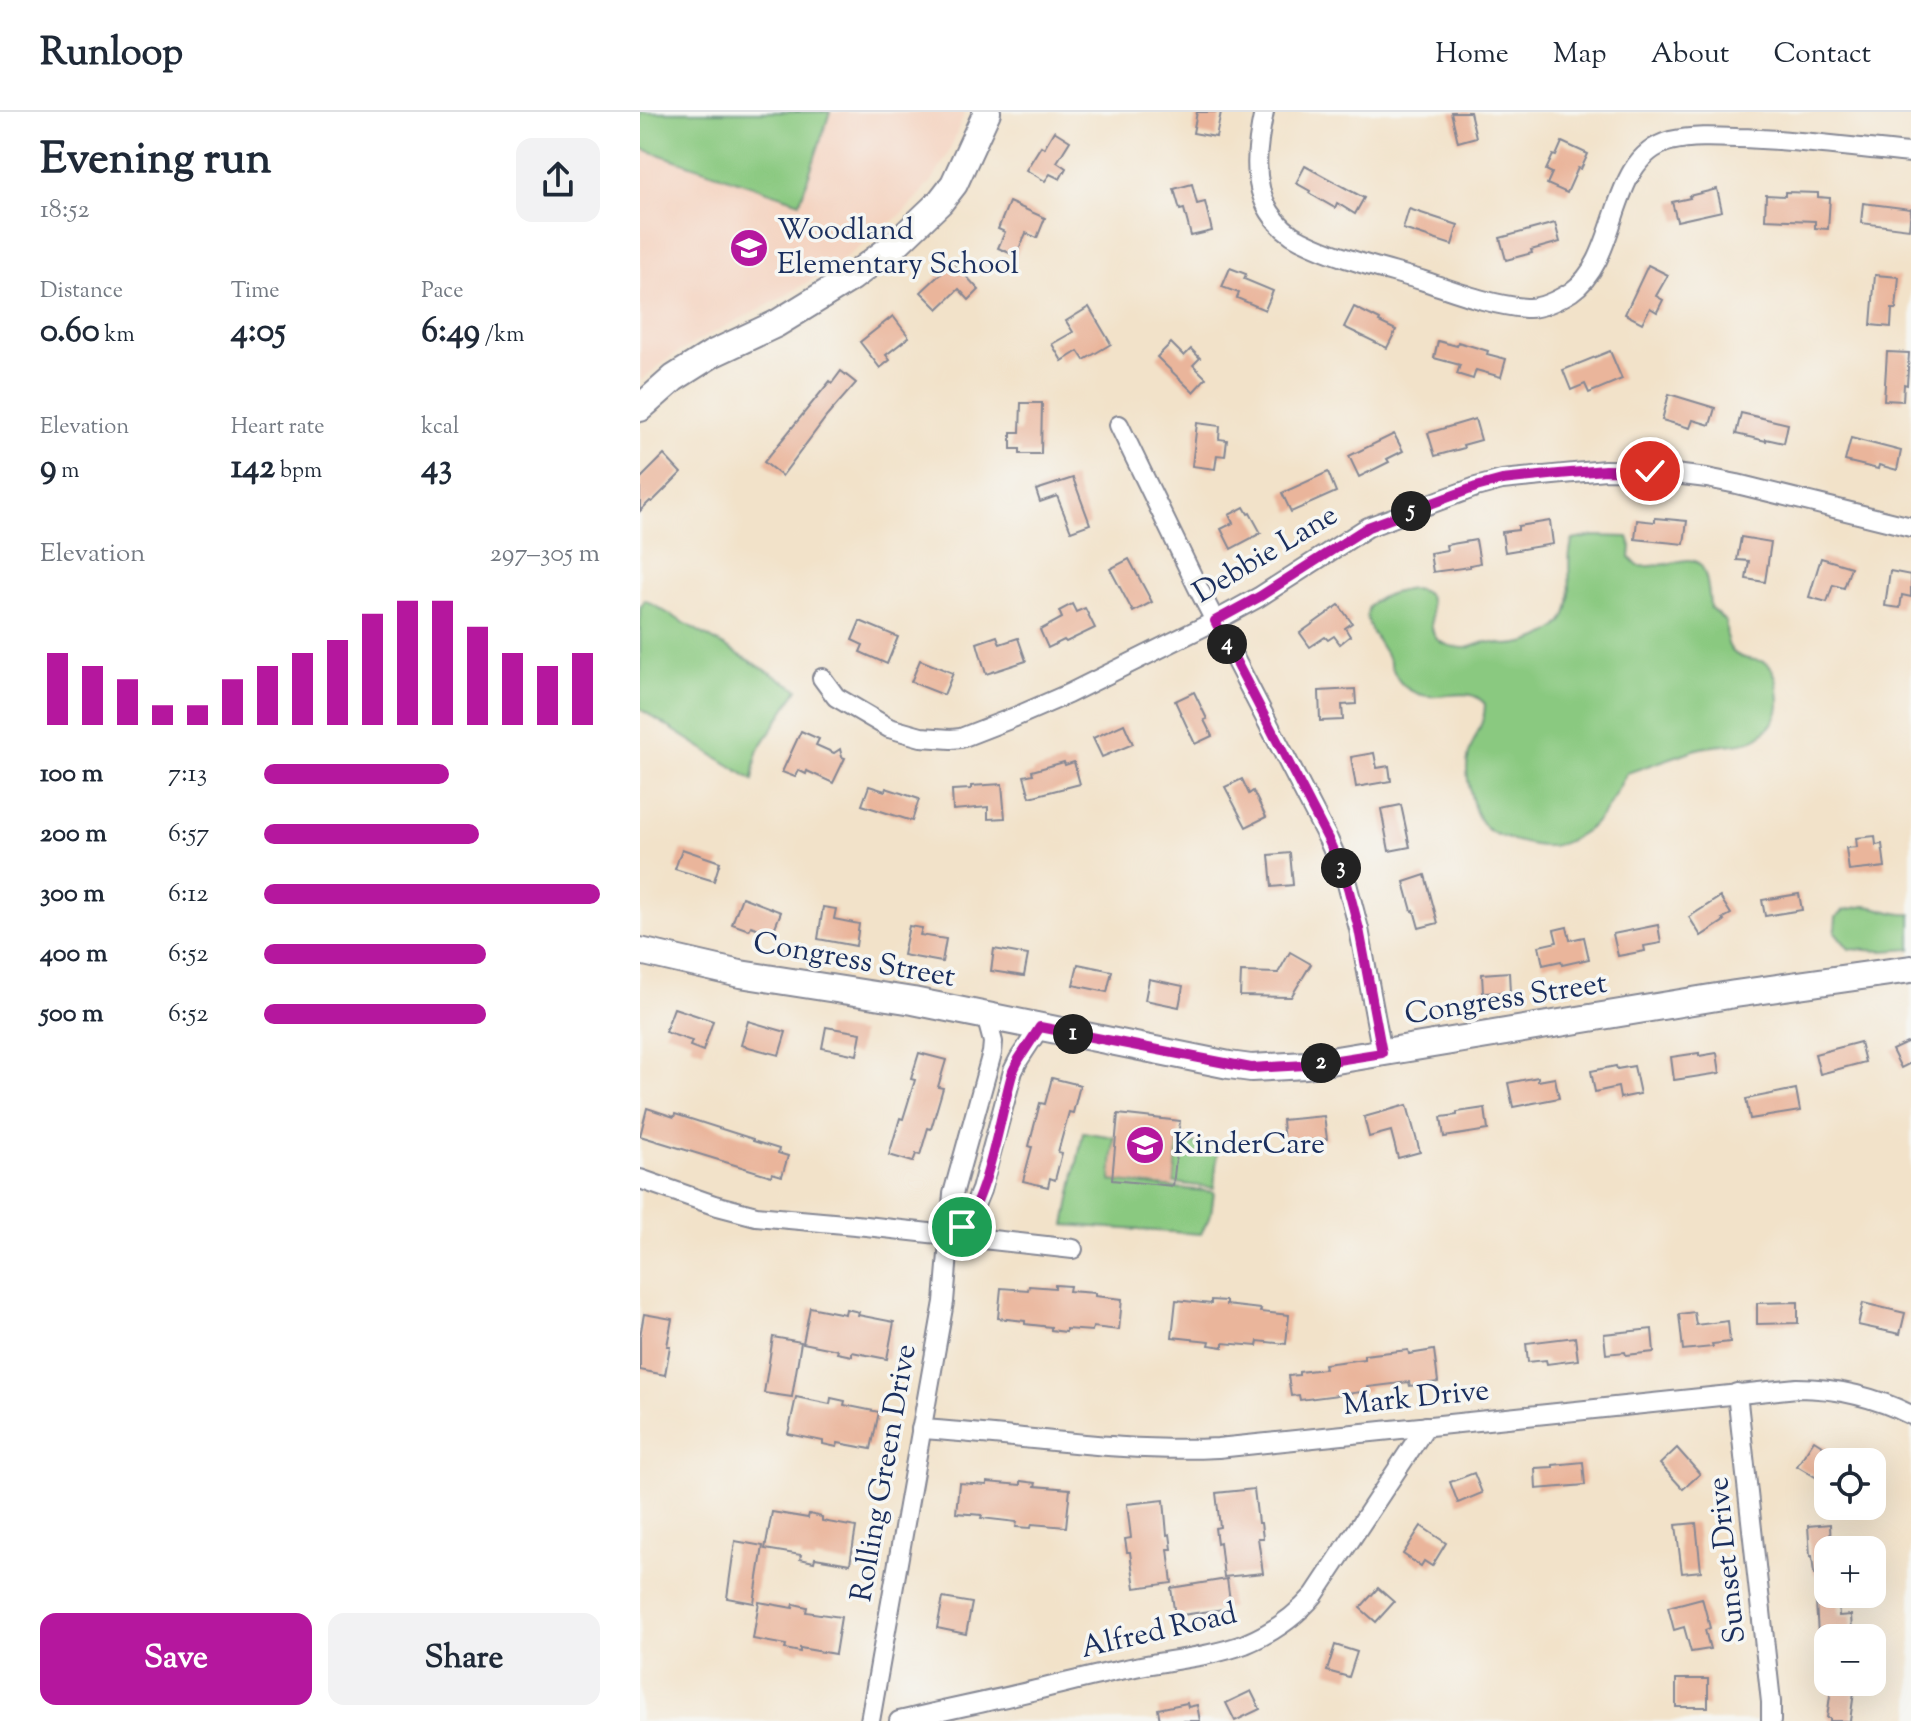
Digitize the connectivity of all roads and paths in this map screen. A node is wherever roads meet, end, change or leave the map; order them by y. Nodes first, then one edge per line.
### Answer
1 (987, 112) edge
2 (1264, 112) edge
3 (1911, 153) edge
4 (640, 408) edge
5 (1119, 425) dead end
6 (1911, 527) edge
7 (1215, 621) junction
8 (822, 678) dead end
9 (640, 951) edge
10 (1911, 969) edge
11 (986, 1016) junction
12 (1040, 1027) junction
13 (1382, 1053) junction
14 (640, 1179) edge
15 (948, 1235) junction
16 (1073, 1249) dead end
17 (1737, 1393) junction
18 (1911, 1415) edge
19 (1426, 1426) junction
20 (921, 1429) junction
21 (870, 1721) edge
22 (899, 1721) edge
23 (1771, 1721) edge

1 - 4 main road
2 - 3 street
5 - 7 street
6 - 7 street, Debbie Lane
7 - 8 street, Debbie Lane
7 - 13 street
9 - 11 main road, Congress Street
10 - 13 main road, Congress Street
11 - 12 main road, Congress Street
11 - 15 street, Rolling Green Drive
12 - 13 main road, Congress Street
12 - 15 street
14 - 15 street
15 - 16 street
15 - 20 street, Rolling Green Drive
17 - 18 street, Mark Drive
17 - 19 street, Mark Drive
17 - 23 street, Sunset Drive
19 - 20 street, Mark Drive
19 - 22 street, Alfred Road
20 - 21 street, Rolling Green Drive

